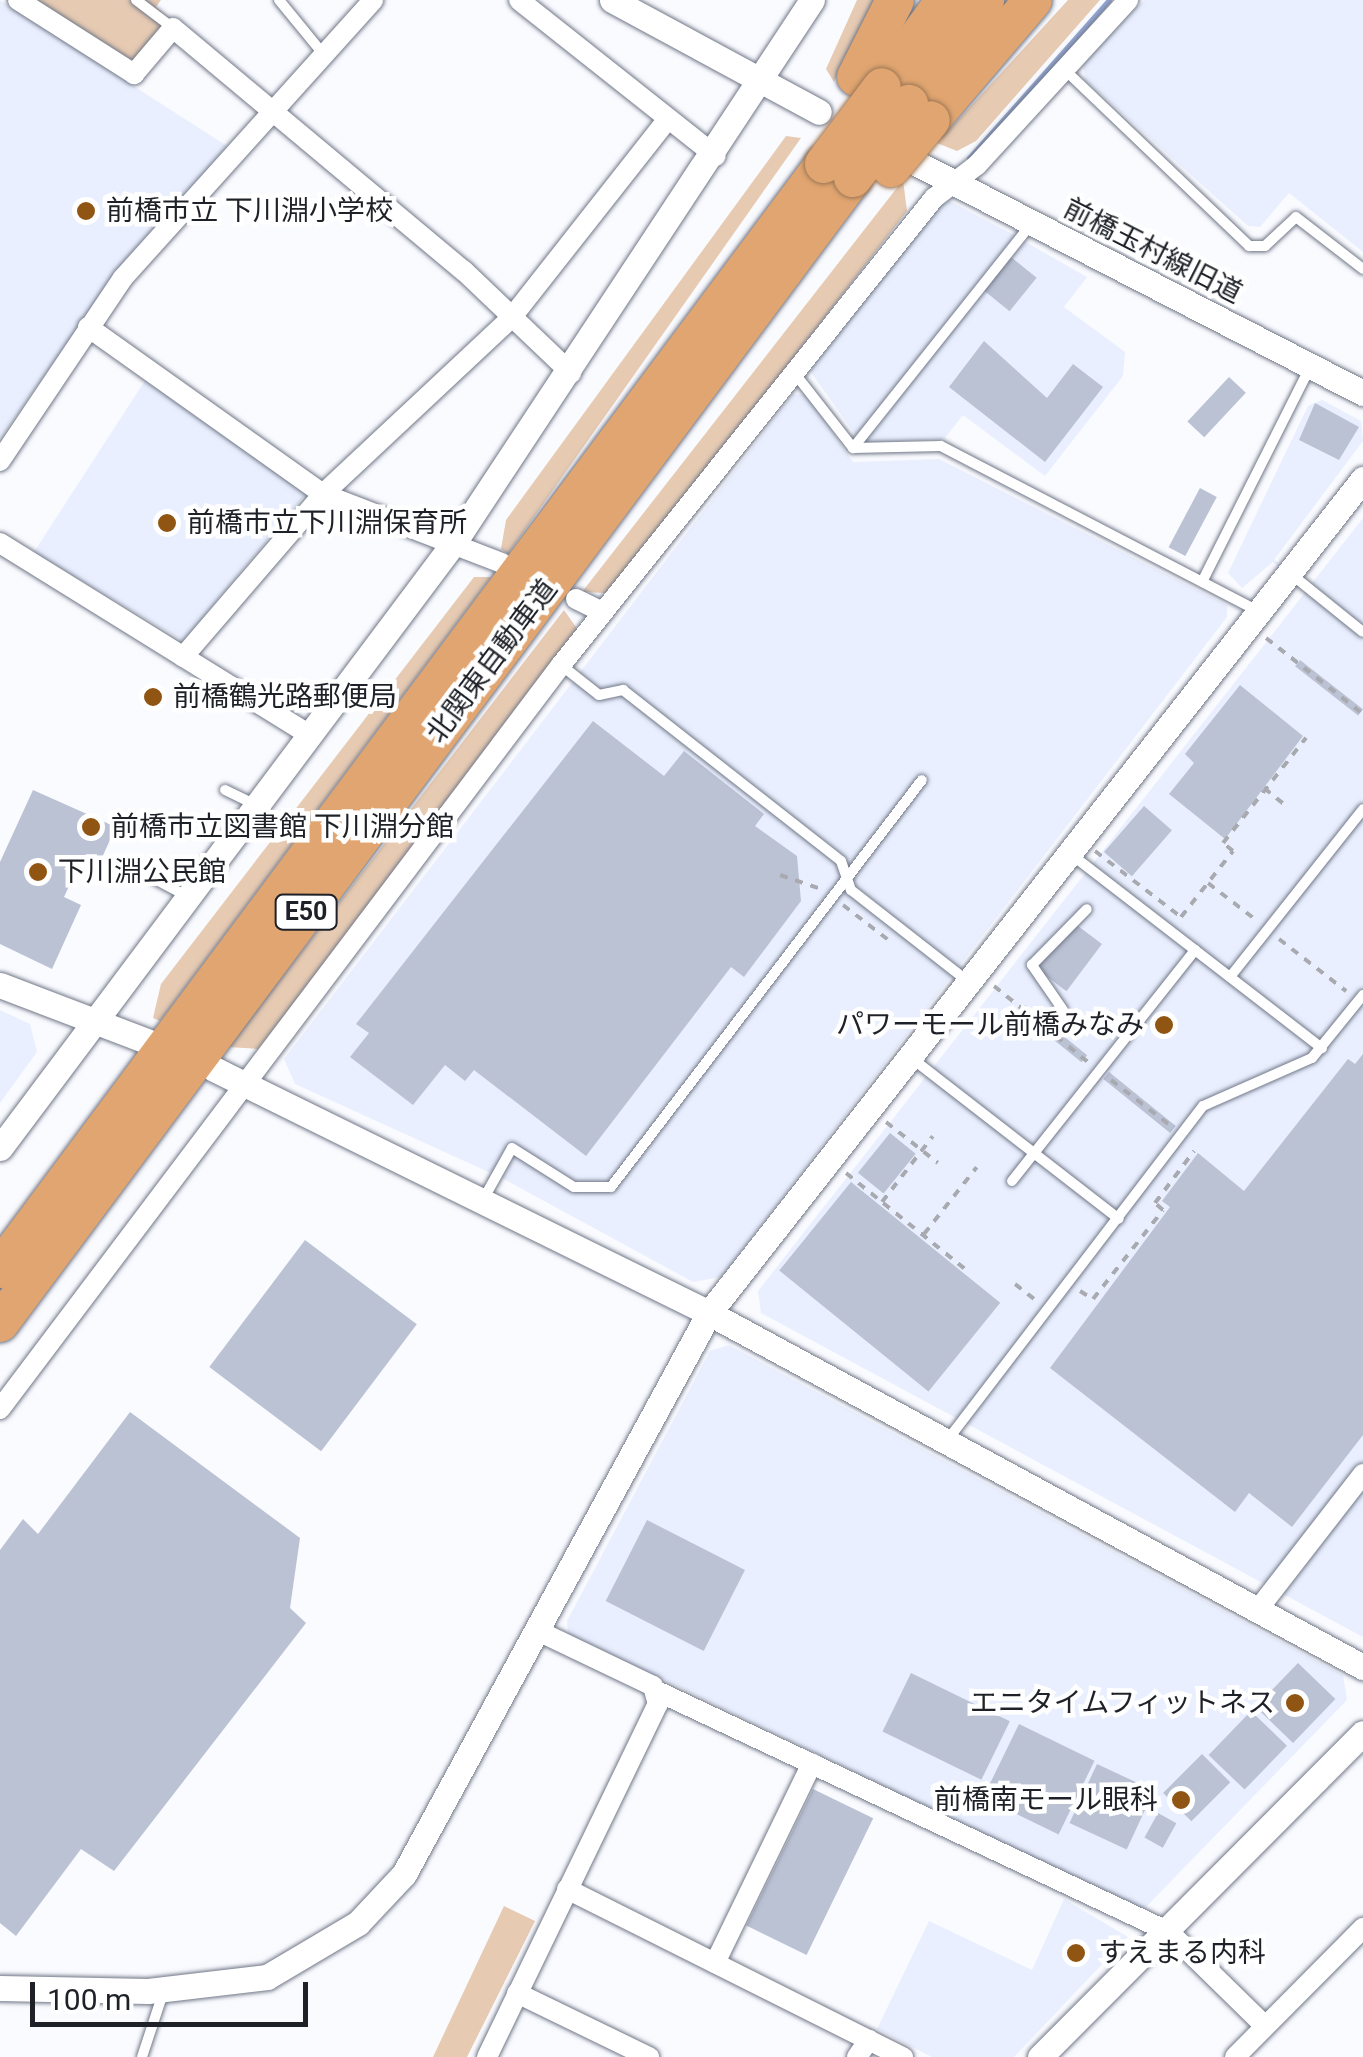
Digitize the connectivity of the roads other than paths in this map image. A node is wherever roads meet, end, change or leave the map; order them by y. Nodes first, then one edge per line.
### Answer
1 (18, 0) edge
2 (136, 0) edge
3 (279, 0) edge
4 (373, 0) edge
5 (519, 0) edge
6 (612, 0) edge
7 (812, 0) edge
8 (894, 0) edge
9 (945, 0) edge
10 (984, 0) edge
11 (1033, 0) edge
12 (1128, 0) edge
13 (173, 28) junction
14 (324, 54) junction
15 (1064, 70) junction
16 (766, 81) junction
17 (895, 97) junction
18 (273, 111) junction
19 (819, 112) dead end
20 (666, 121) junction
21 (716, 156) junction
22 (916, 163) dead end
23 (839, 171) junction
24 (954, 178) junction
25 (1032, 224) junction
26 (1363, 269) edge
27 (512, 317) junction
28 (88, 327) junction
29 (1312, 364) junction
30 (571, 373) junction
31 (796, 375) junction
32 (1363, 393) edge
33 (853, 448) junction
34 (0, 461) edge
35 (1363, 479) edge
36 (324, 494) junction
37 (455, 541) junction
38 (0, 543) edge
39 (502, 564) dead end
40 (1290, 574) junction
41 (1204, 578) junction
42 (576, 599) dead end
43 (604, 612) junction
44 (1261, 624) junction
45 (1363, 632) edge
46 (183, 656) junction
47 (561, 665) junction
48 (310, 734) junction
49 (922, 780) dead end
50 (225, 790) dead end
51 (258, 806) junction
52 (1363, 809) edge
53 (1084, 853) junction
54 (151, 877) dead end
55 (846, 882) junction
56 (188, 897) junction
57 (1087, 909) dead end
58 (1195, 950) junction
59 (1230, 977) junction
60 (0, 985) edge
61 (972, 985) junction
62 (1361, 998) edge
63 (1063, 1010) dead end
64 (95, 1023) junction
65 (147, 1041) dead end
66 (1322, 1048) junction
67 (914, 1060) junction
68 (214, 1070) dead end
69 (243, 1081) junction
70 (0, 1148) edge
71 (1034, 1152) junction
72 (1012, 1181) dead end
73 (484, 1198) junction
74 (1120, 1218) junction
75 (0, 1269) edge
76 (709, 1313) junction
77 (0, 1323) edge
78 (0, 1409) edge
79 (942, 1445) junction
80 (1363, 1474) edge
81 (1256, 1612) junction
82 (538, 1631) junction
83 (1363, 1668) edge
84 (659, 1692) junction
85 (1363, 1733) edge
86 (812, 1762) junction
87 (567, 1889) junction
88 (1363, 1928) edge
89 (1169, 1932) junction
90 (715, 1963) junction
91 (0, 1988) edge
92 (163, 1990) junction
93 (517, 1992) junction
94 (1265, 2026) junction
95 (863, 2048) edge
96 (142, 2057) edge
97 (486, 2057) edge
98 (649, 2057) edge
99 (903, 2057) edge
100 (1040, 2057) edge
101 (1235, 2057) edge

1 - 13 street
2 - 13 lane
3 - 14 lane
4 - 14 street
5 - 20 street
6 - 16 street
7 - 16 street
8 - 17 highway
9 - 17 highway
10 - 17 highway
11 - 17 highway
12 - 15 street
13 - 18 street
14 - 18 street
15 - 24 street
15 - 26 lane
16 - 19 street
16 - 21 street
17 - 23 highway
17 - 23 highway, bridge
18 - 27 street
18 - 28 street
20 - 21 street
20 - 27 street
21 - 30 street
22 - 24 street, 前橋玉村線旧道
23 - 75 highway, 北関東自動車道 / E50
23 - 77 highway, 北関東自動車道 / E50
24 - 25 street, 前橋玉村線旧道
24 - 31 street
25 - 29 street, 前橋玉村線旧道
25 - 33 lane
27 - 30 street
27 - 36 street
28 - 34 street
28 - 36 street
29 - 32 street, 前橋玉村線旧道
29 - 41 lane
30 - 37 street
31 - 33 lane
31 - 43 street
33 - 41 lane
35 - 40 street
36 - 37 street
36 - 46 street
37 - 39 street
37 - 48 street
38 - 46 street
40 - 44 street
40 - 45 lane
41 - 44 lane
42 - 43 street
43 - 47 street
44 - 53 street
46 - 48 street
47 - 55 lane
47 - 69 street
48 - 51 street
49 - 55 lane
50 - 51 lane
51 - 56 street
52 - 59 lane
53 - 58 lane
53 - 61 street
54 - 56 lane
55 - 61 lane
55 - 73 lane
56 - 64 street
57 - 63 lane
58 - 59 lane
58 - 71 lane
59 - 66 lane
60 - 64 street
61 - 67 street
62 - 66 lane
64 - 65 street
64 - 70 street
66 - 74 lane
67 - 71 lane
67 - 76 street
68 - 69 street
69 - 73 street
69 - 78 street
71 - 72 lane
71 - 74 lane
73 - 76 street
74 - 79 lane
76 - 79 street
76 - 82 street
79 - 81 street
80 - 81 street
81 - 83 street
82 - 84 street
82 - 92 street
84 - 86 street
84 - 87 street
85 - 89 street
86 - 89 street
86 - 90 street
87 - 90 street
87 - 93 street
88 - 94 street
89 - 94 street
89 - 100 street
90 - 95 street
91 - 92 street
92 - 96 lane
93 - 97 street
93 - 98 street
94 - 101 street
95 - 99 street

